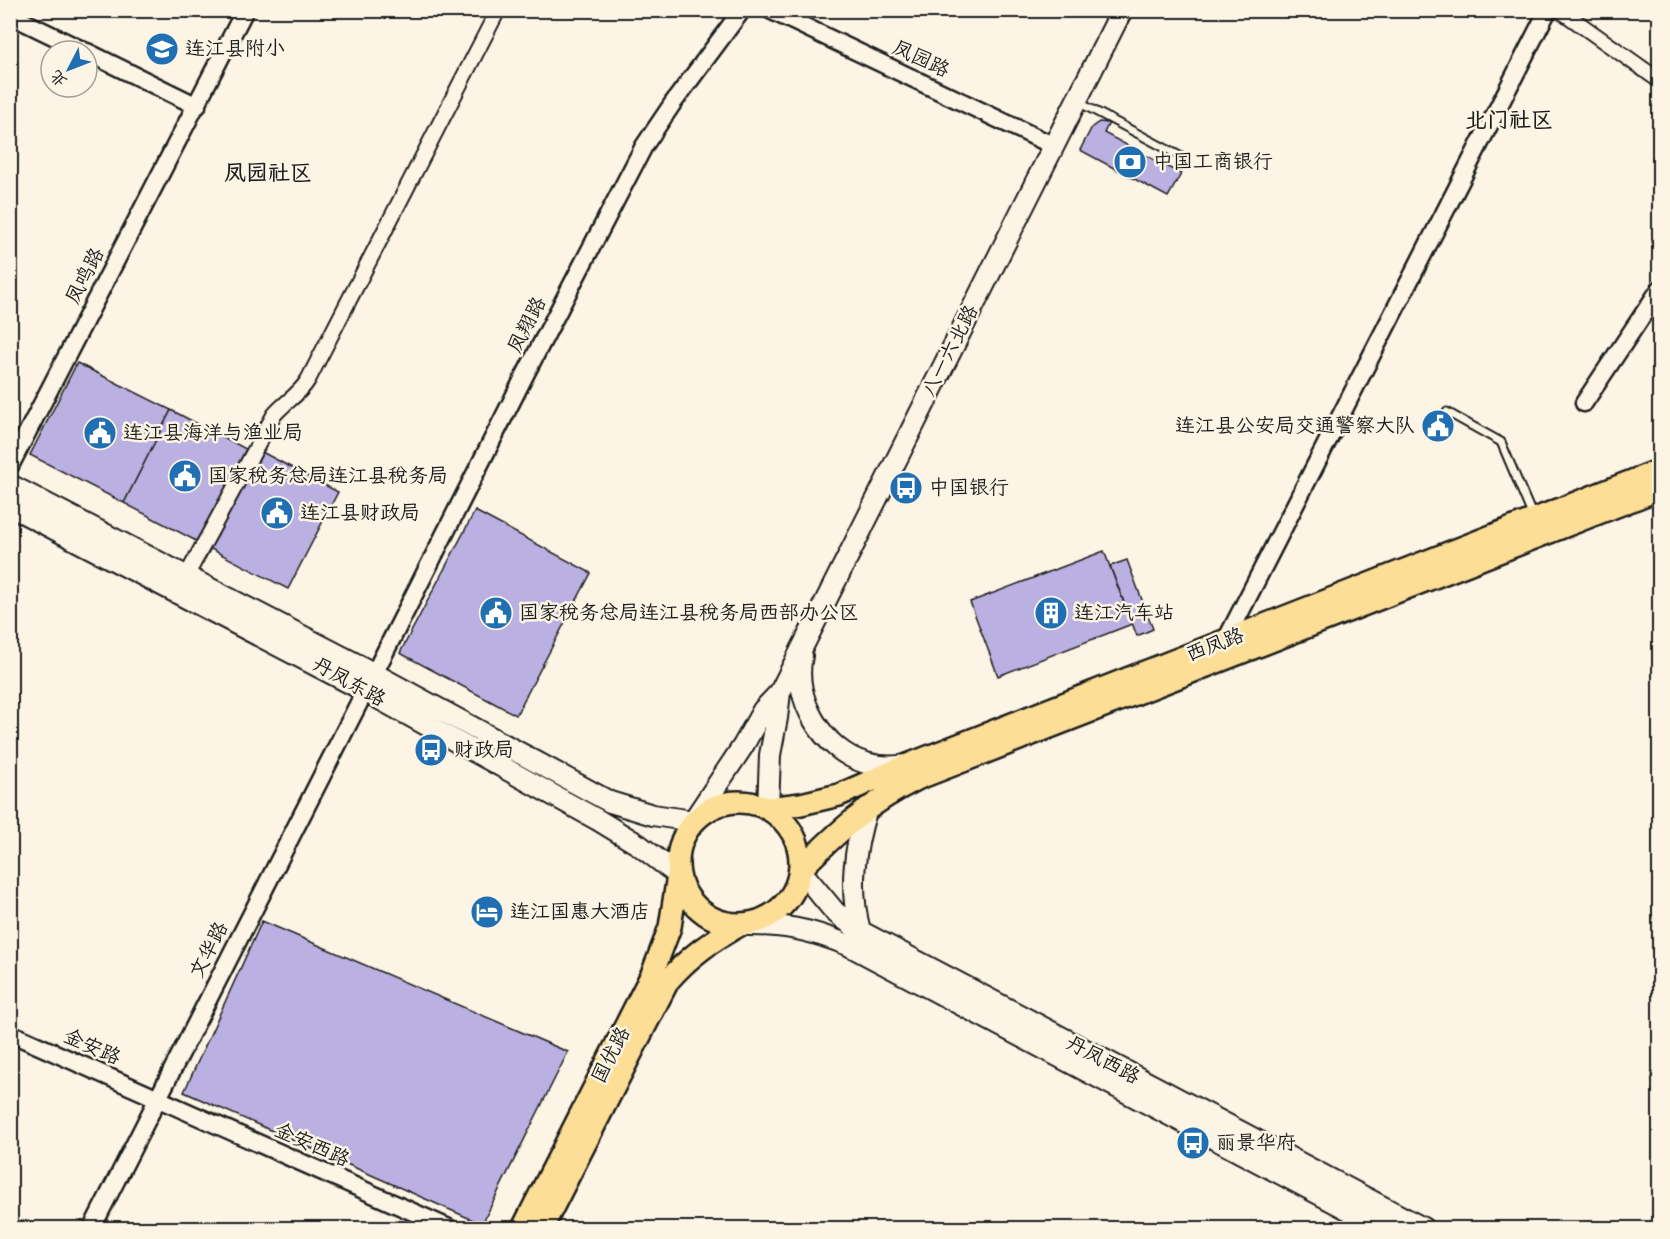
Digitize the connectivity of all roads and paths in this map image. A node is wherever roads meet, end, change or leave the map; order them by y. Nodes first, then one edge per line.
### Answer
1 (245, 10) edge
2 (498, 10) edge
3 (742, 10) edge
4 (770, 10) edge
5 (1122, 10) edge
6 (1548, 10) edge
7 (1560, 10) edge
8 (10, 15) edge
9 (59, 39) edge
10 (99, 58) edge
11 (1659, 81) edge
12 (1076, 101) junction
13 (197, 106) junction
14 (1054, 146) junction
15 (1180, 156) dead end
16 (1659, 289) edge
17 (1584, 403) dead end
18 (1447, 412) dead end
19 (10, 466) edge
20 (1659, 470) edge
21 (10, 486) edge
22 (1659, 489) edge
23 (10, 506) edge
24 (1534, 519) junction
25 (181, 585) junction
26 (805, 641) junction
27 (1225, 642) junction
28 (370, 682) junction
29 (780, 692) junction
30 (910, 764) junction
31 (768, 808) junction
32 (867, 808) junction
33 (693, 821) junction
34 (800, 870) junction
35 (678, 875) junction
36 (740, 925) junction
37 (860, 931) junction
38 (10, 1033) edge
39 (157, 1099) junction
40 (92, 1228) edge
41 (449, 1228) edge
42 (522, 1228) edge
43 (542, 1228) edge
44 (1383, 1228) edge
45 (1423, 1228) edge

1 - 13 street, 凤鸣路
2 - 25 street
3 - 28 street, 凤翔路
4 - 14 street, 凤园路
5 - 12 main road, 八一六北路
6 - 27 street
7 - 11 street
8 - 9 street
10 - 13 street
12 - 14 main road, 八一六北路
12 - 15 lane
13 - 19 street, 凤鸣路
14 - 26 main road, 八一六北路
16 - 17 street
18 - 24 lane
20 - 24 main road, 西凤路
21 - 25 main road, 丹凤东路
22 - 32 main road, 西凤路
23 - 25 main road, 丹凤东路
24 - 27 main road, 西凤路
25 - 28 main road, 丹凤东路
26 - 29 main road, 八一六北路
26 - 30 main road
27 - 30 main road, 西凤路
28 - 33 main road, 丹凤东路
28 - 35 main road, 丹凤东路
28 - 39 street, 文华路
29 - 31 main road, 八一六北路
29 - 33 main road, 八一六北路
30 - 31 main road, 西凤路
31 - 33 main road
31 - 34 main road
32 - 34 main road, 西凤路
32 - 37 main road
33 - 35 main road
34 - 36 main road
34 - 37 main road, 丹凤西路
35 - 36 main road
35 - 42 main road, 国优路
36 - 43 main road, 国优路
36 - 44 main road, 丹凤西路
37 - 45 main road, 丹凤西路
38 - 39 street, 金安路
39 - 40 street, 文华路
39 - 41 street, 金安西路

